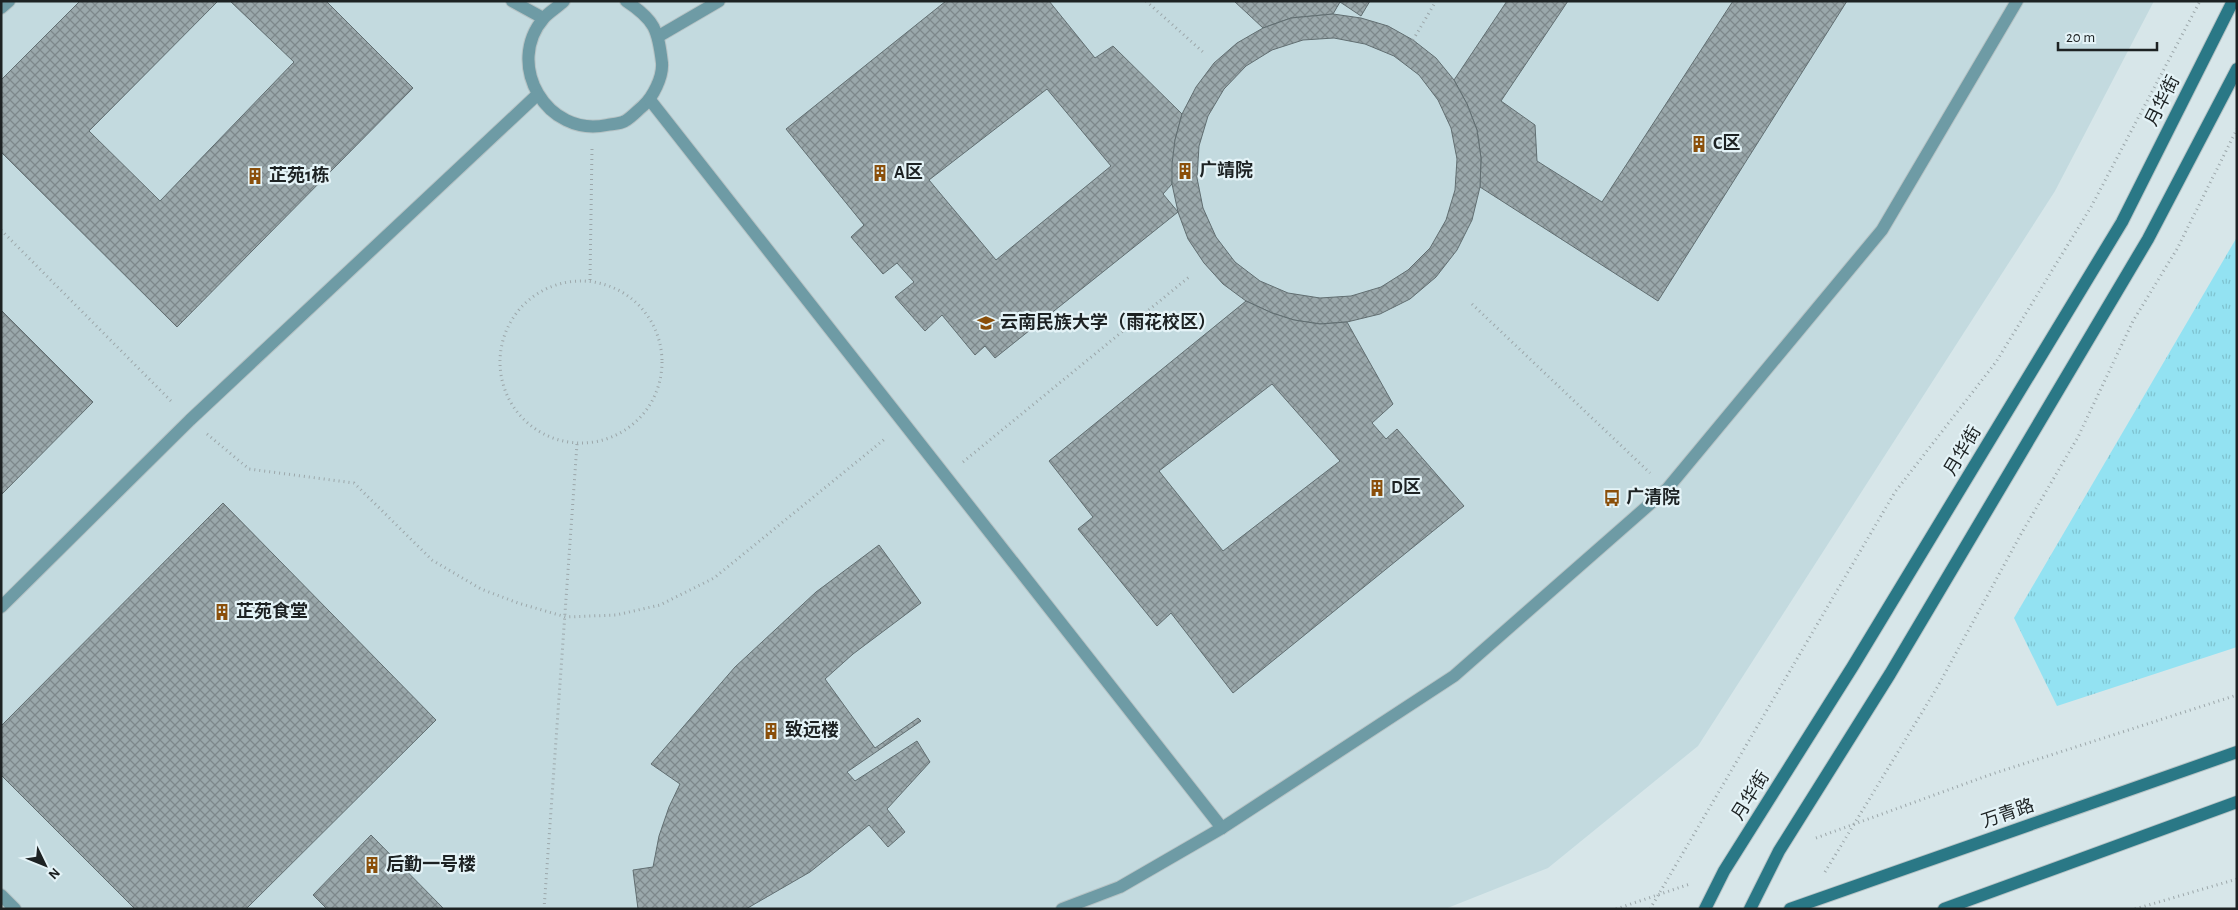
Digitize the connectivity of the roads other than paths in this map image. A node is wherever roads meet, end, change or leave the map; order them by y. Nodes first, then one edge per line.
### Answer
1 (8, 1) edge
2 (512, 1) edge
3 (564, 1) edge
4 (626, 1) edge
5 (719, 1) edge
6 (2017, 1) edge
7 (2233, 1) edge
8 (1, 8) edge
9 (543, 18) junction
10 (659, 36) junction
11 (2237, 69) edge
12 (537, 95) junction
13 (650, 100) junction
14 (1, 607) edge
15 (2237, 752) edge
16 (2237, 802) edge
17 (1222, 828) junction
18 (1, 895) edge
19 (15, 909) edge
20 (1062, 909) edge
21 (1705, 909) edge
22 (1750, 909) edge
23 (1790, 909) edge
24 (1944, 909) edge

1 - 8 lane
2 - 9 lane
3 - 9 lane
4 - 10 lane
5 - 10 lane
6 - 17 lane
7 - 21 street, 月华街
9 - 12 lane
10 - 13 lane
11 - 22 street
12 - 13 lane
12 - 14 lane
13 - 17 lane
15 - 23 street, 万青路
16 - 24 street
17 - 20 lane
18 - 19 lane

